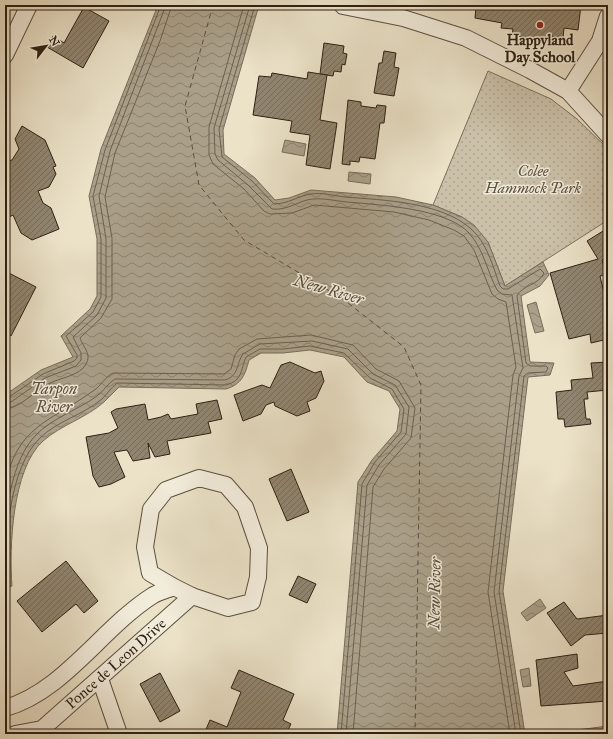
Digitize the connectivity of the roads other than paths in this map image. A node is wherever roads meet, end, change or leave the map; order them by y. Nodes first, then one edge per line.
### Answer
1 (29, 5) edge
2 (343, 6) dead end
3 (404, 11) edge
4 (608, 16) edge
5 (5, 55) edge
6 (568, 91) junction
7 (608, 135) edge
8 (174, 587) junction
9 (192, 596) junction
10 (100, 678) junction
11 (5, 708) edge
12 (15, 734) edge
13 (119, 734) edge

1 - 5 street
2 - 3 street
3 - 6 street
4 - 6 street
6 - 7 street
8 - 9 street
8 - 9 street
8 - 11 street, Ponce de Leon Drive
9 - 10 street, Ponce de Leon Drive
10 - 12 street, Ponce de Leon Drive
10 - 13 street

